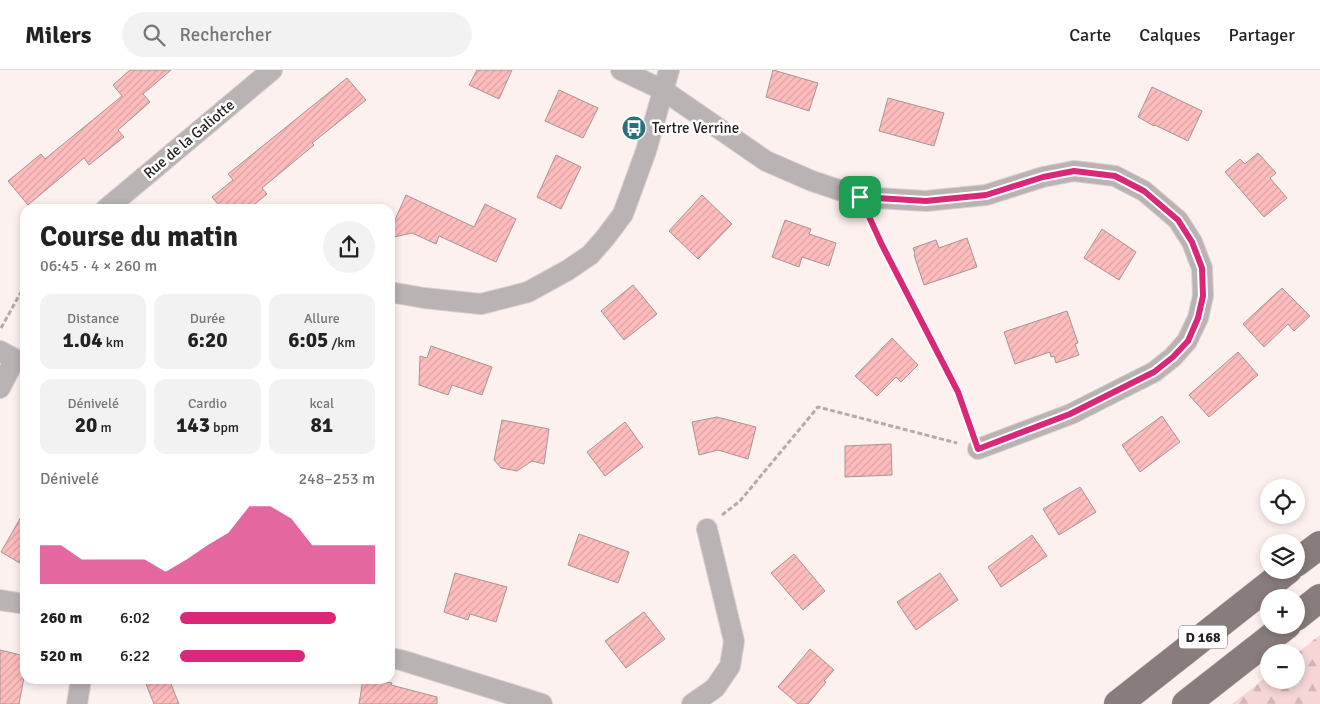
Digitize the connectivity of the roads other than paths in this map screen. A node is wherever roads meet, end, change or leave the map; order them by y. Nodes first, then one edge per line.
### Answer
1 (272, 70) edge
2 (622, 70) edge
3 (669, 70) edge
4 (663, 90) junction
5 (112, 204) edge
6 (395, 293) edge
7 (0, 351) edge
8 (0, 388) edge
9 (978, 449) road end
10 (707, 529) road end
11 (1320, 545) edge
12 (1305, 557) edge
13 (1277, 579) edge
14 (1320, 598) edge
15 (0, 600) edge
16 (20, 603) edge
17 (1305, 610) edge
18 (1275, 634) edge
19 (395, 659) edge
20 (80, 684) edge
21 (77, 704) edge
22 (542, 704) edge
23 (692, 704) edge
24 (1118, 704) edge
25 (1186, 704) edge

1 - 5 street, Rue de la Galiotte
2 - 4 street
3 - 4 street
4 - 6 street
4 - 9 street
7 - 8 street
10 - 23 street
11 - 12 main road
13 - 24 main road, D 168
14 - 17 main road
15 - 16 street
18 - 25 main road, D 168
19 - 22 street
20 - 21 street

